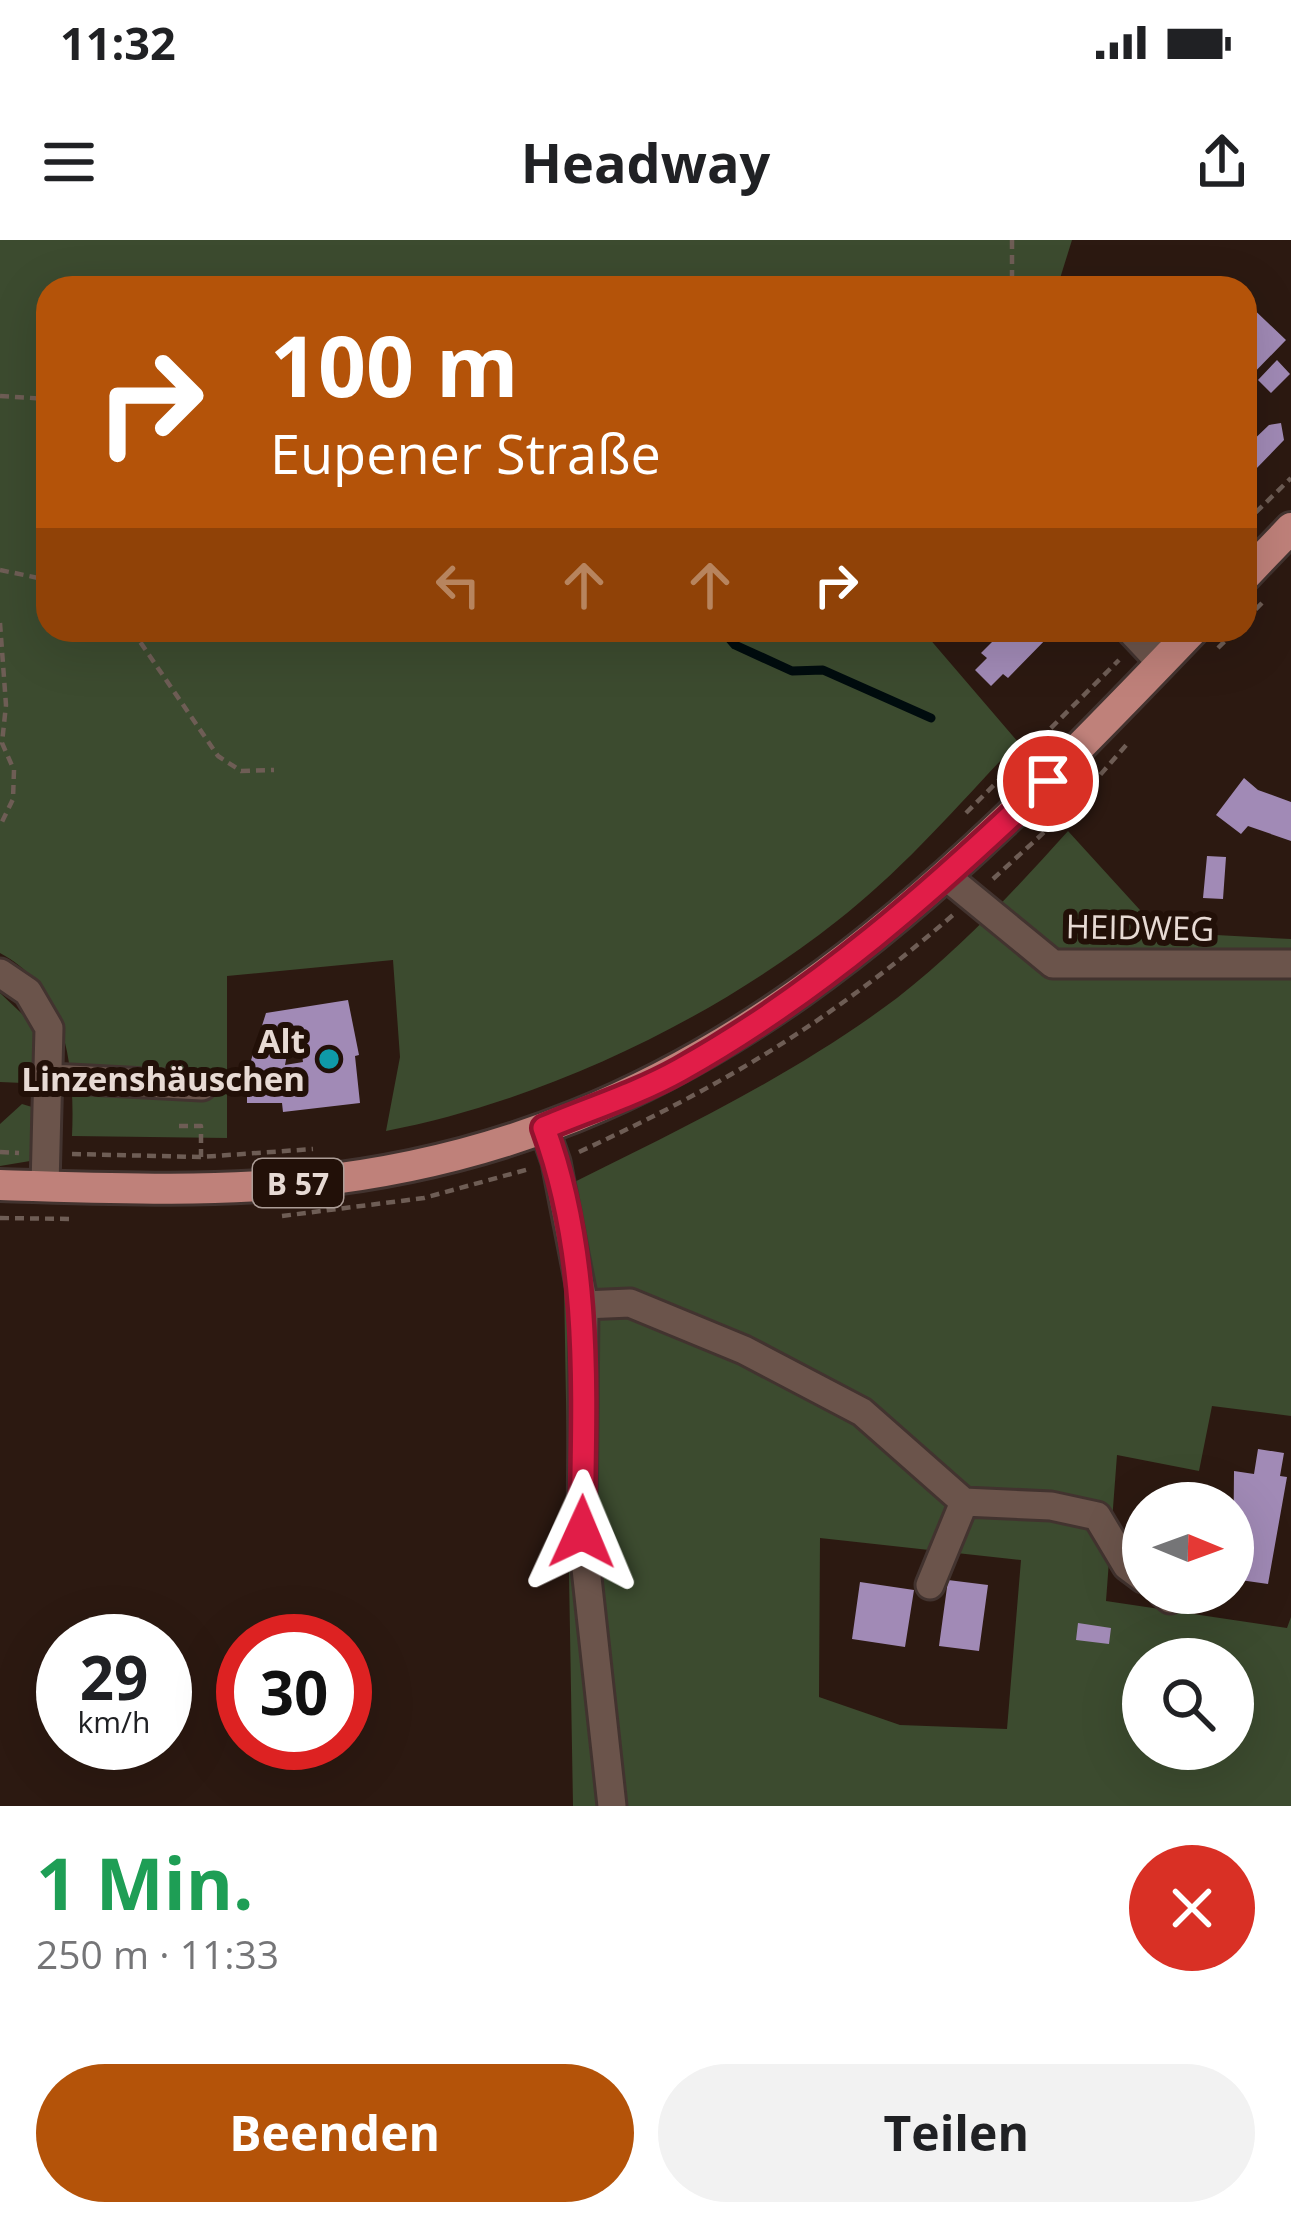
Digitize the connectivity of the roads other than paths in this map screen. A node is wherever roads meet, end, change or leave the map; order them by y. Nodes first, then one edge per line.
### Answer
1 (1291, 528) edge
2 (1257, 563) edge
3 (1142, 642) edge
4 (1181, 642) edge
5 (1161, 663) junction
6 (947, 877) junction
7 (1291, 964) edge
8 (0, 973) edge
9 (51, 1078) junction
10 (202, 1086) dead end
11 (544, 1128) junction
12 (0, 1185) edge
13 (45, 1186) junction
14 (584, 1305) junction
15 (964, 1502) junction
16 (1122, 1558) edge
17 (930, 1585) dead end
18 (612, 1806) edge

1 - 2 main road
3 - 5 street
4 - 5 main road, B 57
5 - 6 main road, B 57
6 - 7 street, HEIDWEG
6 - 11 main road, B 57
8 - 9 street
9 - 10 street
9 - 13 street
11 - 13 main road, B 57
11 - 14 street
12 - 13 main road, B 57
14 - 15 street
14 - 18 street
15 - 16 street
15 - 17 street

